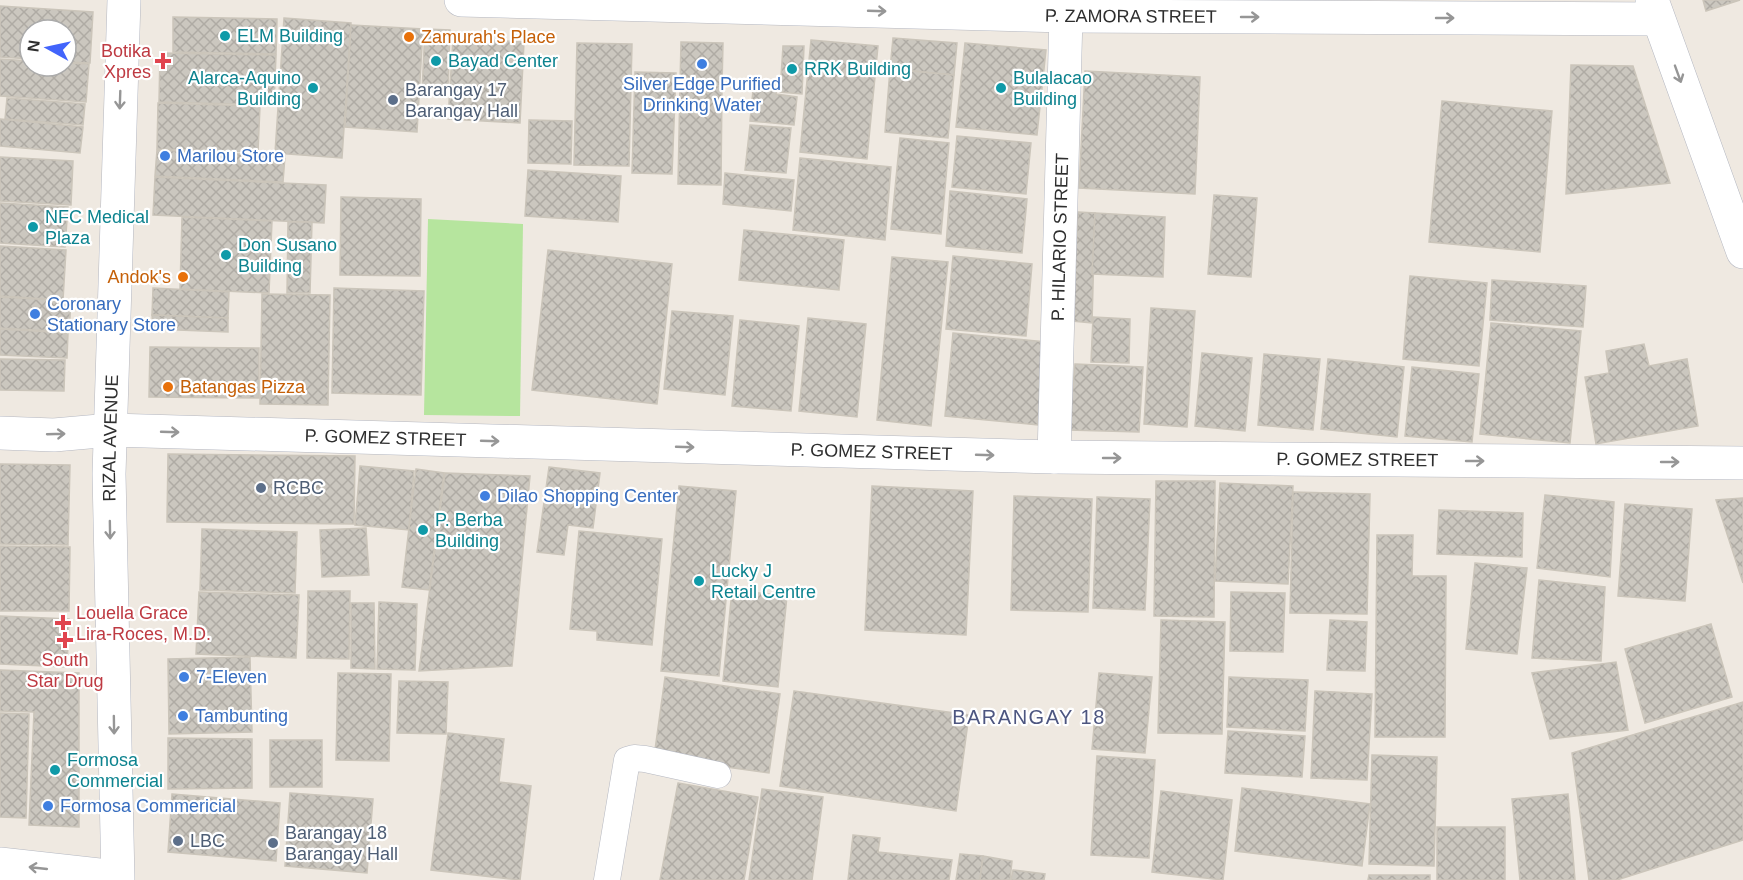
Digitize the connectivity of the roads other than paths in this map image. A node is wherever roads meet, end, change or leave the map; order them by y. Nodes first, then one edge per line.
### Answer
1 (124, 0) edge
2 (461, 0) edge
3 (1655, 10) edge
4 (1066, 16) junction
5 (1743, 252) edge
6 (111, 430) junction
7 (0, 433) edge
8 (1054, 457) junction
9 (1743, 463) edge
10 (718, 775) dead end
11 (0, 864) edge
12 (123, 879) edge
13 (607, 880) edge

1 -> 6 street, RIZAL AVENUE
2 -> 4 street, P. ZAMORA STREET
4 -> 3 street, P. ZAMORA STREET
3 -> 5 street
4 - 8 street, P. HILARIO STREET
7 -> 6 street, P. GOMEZ STREET
6 -> 8 street, P. GOMEZ STREET
6 -> 12 street, RIZAL AVENUE
8 -> 9 street, P. GOMEZ STREET
10 - 13 lane
12 -> 11 street

